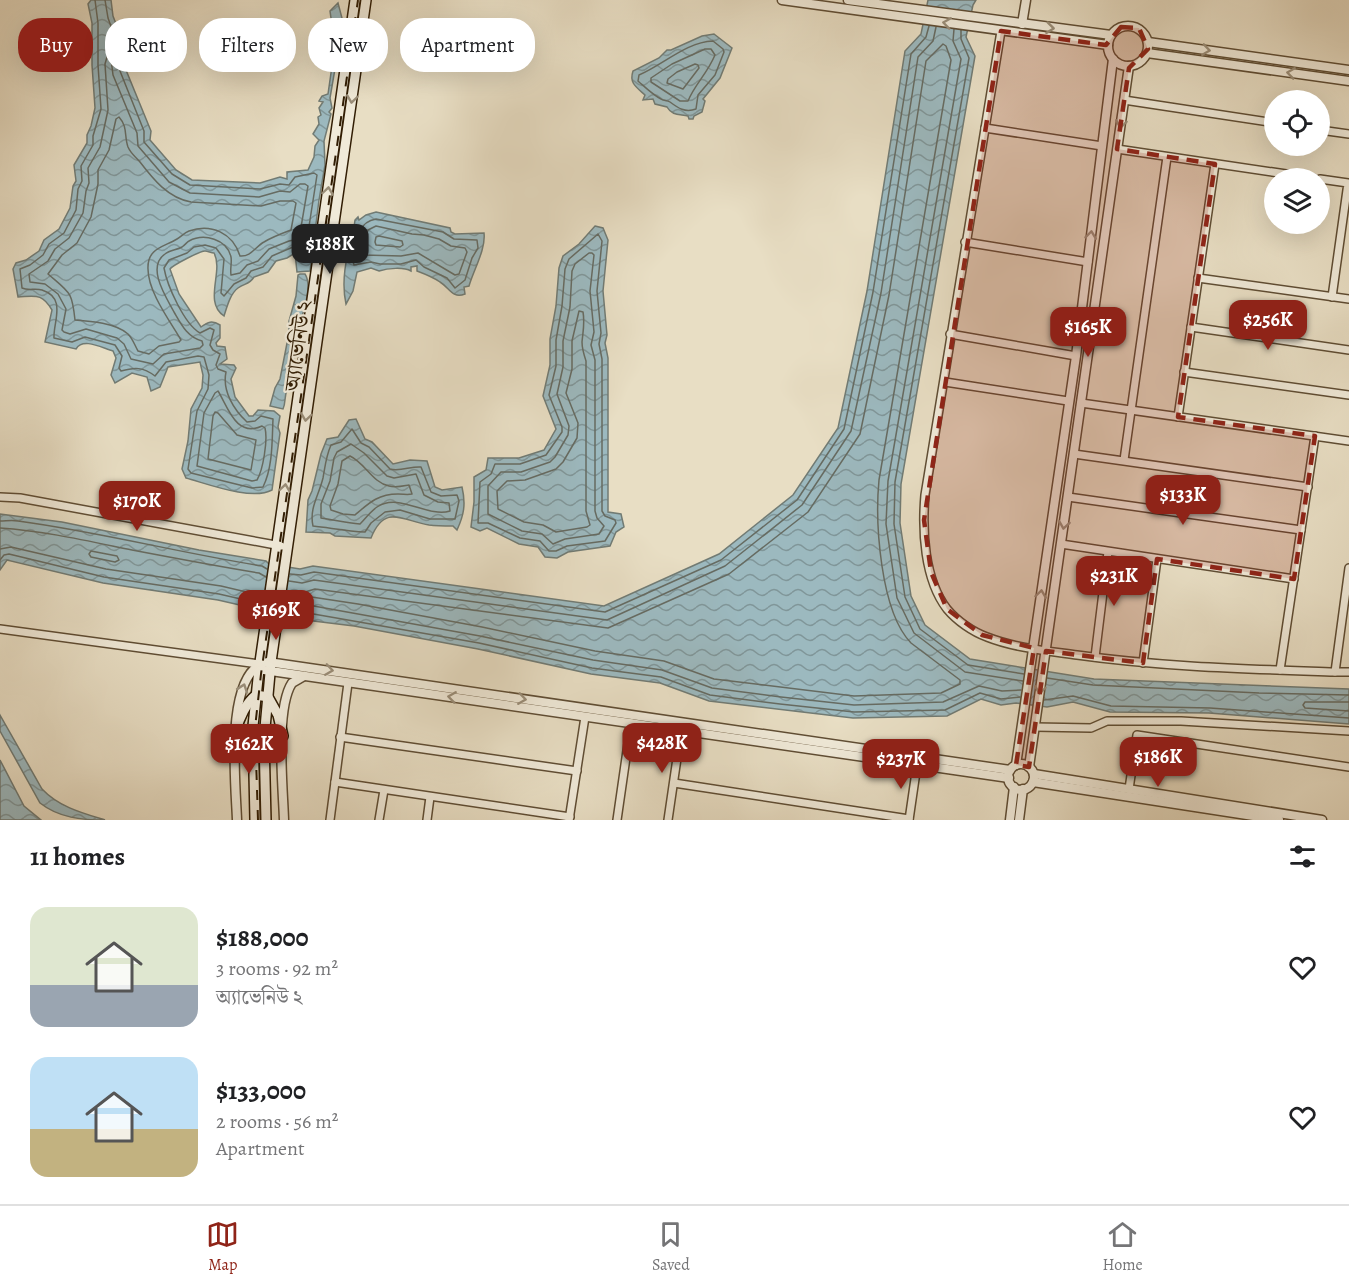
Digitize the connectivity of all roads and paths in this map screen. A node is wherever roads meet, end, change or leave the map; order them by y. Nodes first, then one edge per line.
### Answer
1 (355, 0) edge
2 (366, 0) edge
3 (784, 0) edge
4 (848, 0) edge
5 (1026, 0) edge
6 (821, 3) edge
7 (890, 3) edge
8 (903, 13) junction
9 (1022, 24) junction
10 (992, 25) junction
11 (1001, 30) junction
12 (1111, 35) junction
13 (1148, 42) junction
14 (1108, 45) junction
15 (1147, 53) junction
16 (1113, 59) junction
17 (1129, 66) junction
18 (1349, 70) edge
19 (1349, 81) edge
20 (1124, 100) junction
21 (1264, 121) edge
22 (985, 128) junction
23 (1330, 131) edge
24 (1349, 134) edge
25 (1102, 146) junction
26 (1117, 149) junction
27 (1167, 157) junction
28 (1215, 164) junction
29 (1264, 171) edge
30 (1349, 174) edge
31 (1330, 180) edge
32 (1348, 183) edge
33 (965, 243) junction
34 (1088, 262) junction
35 (1198, 278) junction
36 (1332, 297) junction
37 (1349, 299) edge
38 (1191, 327) junction
39 (950, 334) junction
40 (1349, 350) edge
41 (1076, 356) junction
42 (1184, 372) junction
43 (945, 382) junction
44 (1349, 395) edge
45 (1068, 401) junction
46 (1081, 403) junction
47 (1130, 410) junction
48 (1178, 417) junction
49 (1315, 436) junction
50 (1349, 441) edge
51 (1074, 453) junction
52 (1124, 460) junction
53 (1308, 487) junction
54 (0, 497) edge
55 (1068, 497) junction
56 (1301, 530) junction
57 (1061, 544) junction
58 (276, 550) junction
59 (287, 551) junction
60 (1108, 552) junction
61 (1156, 560) junction
62 (1349, 568) edge
63 (1294, 579) junction
64 (0, 629) edge
65 (1034, 650) junction
66 (1045, 652) junction
67 (1095, 657) junction
68 (1143, 663) junction
69 (271, 666) junction
70 (259, 667) junction
71 (1280, 670) junction
72 (1335, 672) junction
73 (1349, 672) edge
74 (305, 676) junction
75 (348, 682) junction
76 (256, 695) junction
77 (268, 697) junction
78 (585, 717) junction
79 (631, 723) junction
80 (1035, 727) junction
81 (236, 730) junction
82 (681, 731) junction
83 (1349, 731) edge
84 (283, 736) junction
85 (340, 737) junction
86 (917, 765) junction
87 (1349, 767) edge
88 (577, 771) junction
89 (1012, 771) junction
90 (1032, 774) junction
91 (335, 782) junction
92 (674, 783) junction
93 (1019, 788) junction
94 (1129, 789) junction
95 (384, 790) junction
96 (430, 797) junction
97 (569, 819) edge
98 (1267, 819) edge
99 (237, 820) edge
100 (255, 820) edge
101 (266, 820) edge
102 (284, 820) edge
103 (330, 820) edge
104 (379, 820) edge
105 (427, 820) edge
106 (617, 820) edge
107 (668, 820) edge
108 (909, 820) edge
109 (1010, 820) edge
110 (1018, 820) edge
111 (1279, 820) edge
112 (1322, 820) edge

58 -> 1 main road, অ্যাভেনিউ ২
2 -> 59 main road, অ্যাভেনিউ ২
3 - 6 street
4 - 7 street
5 - 9 street
6 - 8 street
7 - 8 street
8 - 10 street
9 - 10 street
9 -> 12 street
10 - 11 street
11 - 14 street
11 - 22 street
12 - 13 street
12 - 14 street
13 - 15 street
13 -> 18 street
14 - 16 street
15 - 17 street
19 -> 15 street
16 - 17 street
16 - 25 street
17 - 20 street
20 - 21 street
20 -> 26 street
22 - 25 street
22 - 33 street
23 - 24 street
34 -> 25 street
26 - 27 street
26 - 46 street
27 - 28 street
27 - 47 street
28 - 29 street
28 - 35 street
30 - 32 street
31 - 32 street
32 - 36 street
33 - 34 street
33 - 39 street
34 - 41 street
35 - 36 street
35 - 38 street
36 - 37 street
38 - 40 street
38 - 42 street
39 - 41 street
39 - 43 street
41 - 45 street
42 - 44 street
42 - 48 street
43 - 45 street
43 - 65 street
65 -> 45 street
46 - 47 street
46 - 51 street
47 - 48 street
47 - 52 street
48 - 49 street
49 - 50 street
49 - 53 street
51 - 52 street
51 - 55 street
52 - 53 street
53 - 56 street
54 - 58 street
55 - 56 street
55 -> 57 street
56 - 63 street
57 - 60 street
57 - 66 street
58 - 59 street
58 - 70 main road, অ্যাভেনিউ ২
59 - 69 main road, অ্যাভেনিউ ২
60 - 61 street
60 - 67 street
61 - 63 street
61 - 68 street
62 - 72 street
63 - 71 street
64 - 70 street
65 - 66 street
65 - 89 street
66 - 67 street
66 -> 80 street
67 - 68 street
68 - 71 street
69 - 70 street
69 - 74 street
69 - 77 main road, অ্যাভেনিউ ২
69 -> 89 street
70 - 76 main road, অ্যাভেনিউ ২
81 -> 70 street
71 - 72 street
72 - 73 street
74 - 75 street
74 - 84 street
78 -> 75 street
75 - 85 street
76 - 77 main road
76 - 81 main road
76 - 100 main road, অ্যাভেনিউ ২
77 - 84 main road
77 - 101 main road, অ্যাভেনিউ ২
78 - 79 street
78 - 88 street
79 - 82 street
79 - 106 street
80 - 83 street
80 - 90 street
81 - 99 street
82 - 86 street
82 - 92 street
84 - 102 street
85 - 88 street
85 - 91 street
86 - 89 street
86 - 108 street
87 - 94 street
88 - 97 street
89 - 90 street
89 - 93 street
90 - 93 street
90 - 94 street
90 - 98 street
91 - 95 street
91 - 103 street
92 - 107 street
92 - 108 street
93 - 109 street
93 - 110 street
94 - 112 street
95 - 96 street
95 - 104 street
96 - 97 street
96 - 105 street
98 - 111 street

